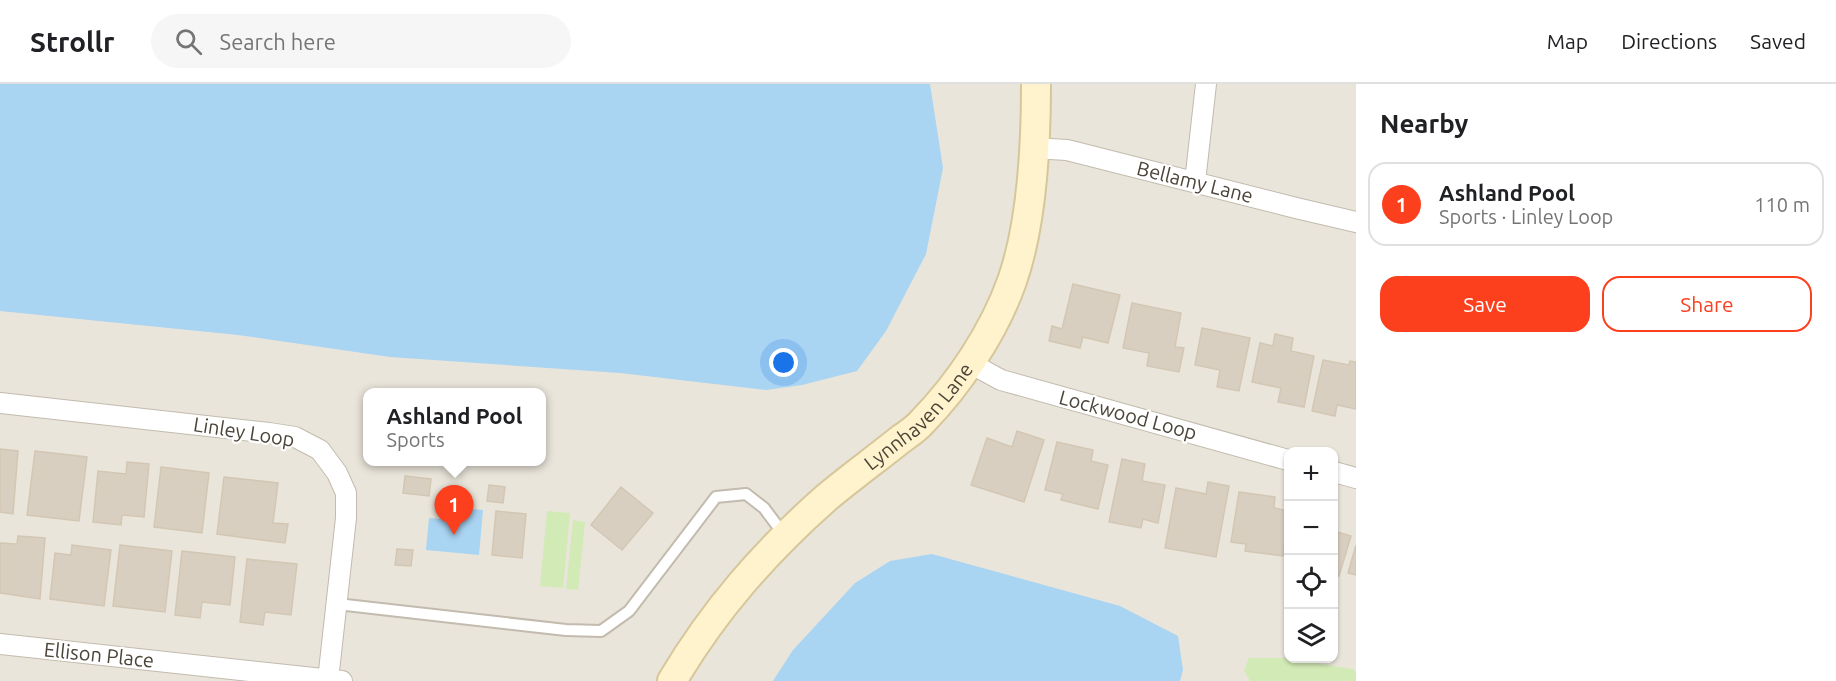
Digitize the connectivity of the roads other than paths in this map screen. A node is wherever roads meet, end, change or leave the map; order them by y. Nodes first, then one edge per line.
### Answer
1 (1036, 84) edge
2 (1206, 84) edge
3 (1033, 148) junction
4 (1195, 182) junction
5 (1356, 222) edge
6 (970, 363) junction
7 (0, 403) edge
8 (1284, 459) edge
9 (1338, 473) edge
10 (1356, 478) edge
11 (785, 536) junction
12 (336, 604) junction
13 (0, 644) edge
14 (335, 680) edge
15 (672, 681) edge

1 - 3 street, Lynnhaven Lane
2 - 4 street
3 - 4 street, Bellamy Lane
3 - 6 street, Lynnhaven Lane
4 - 5 street, Bellamy Lane
6 - 8 street, Lockwood Loop
6 - 11 street, Lynnhaven Lane
7 - 12 street, Linley Loop
9 - 10 street
11 - 12 lane
11 - 15 street, Lynnhaven Lane
12 - 14 street, Linley Loop
13 - 14 street, Ellison Place

